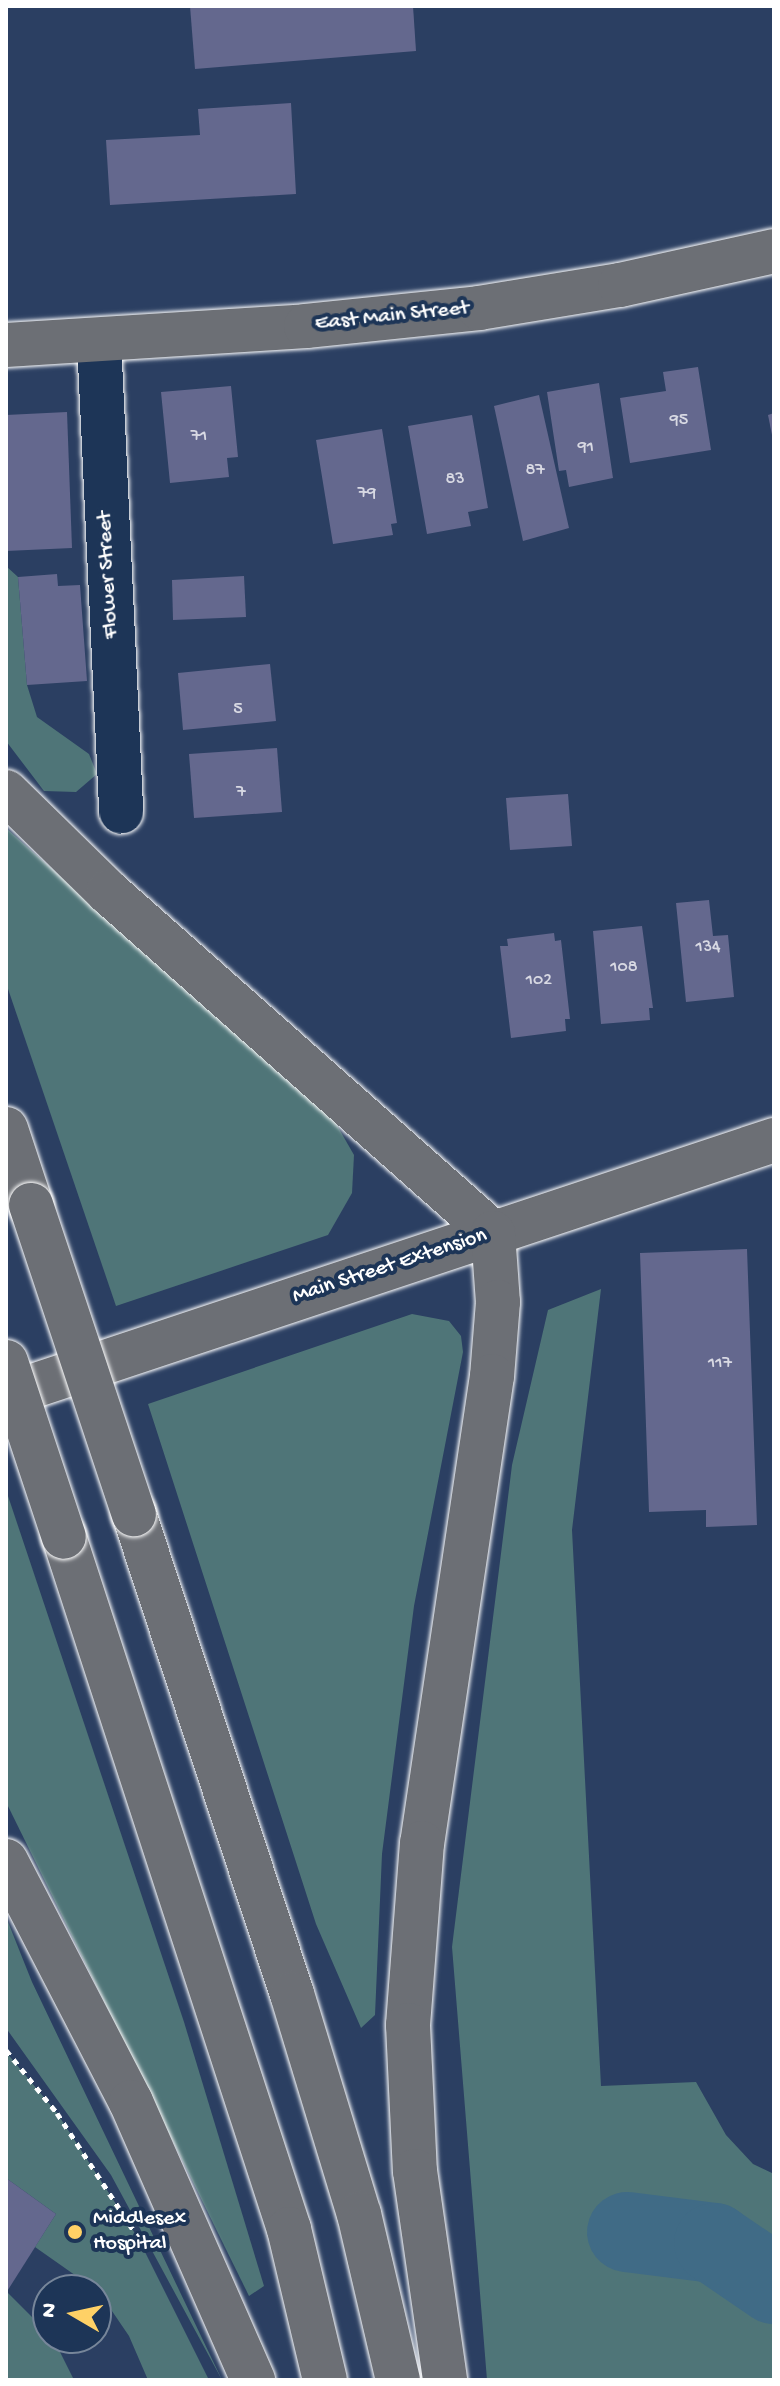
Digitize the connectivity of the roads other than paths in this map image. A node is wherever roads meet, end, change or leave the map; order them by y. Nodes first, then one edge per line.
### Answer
1 (774, 251) edge
2 (99, 340) junction
3 (6, 345) edge
4 (6, 792) edge
5 (121, 811) dead end
6 (6, 1129) edge
7 (774, 1140) edge
8 (493, 1233) junction
9 (6, 1362) edge
10 (6, 1395) edge
11 (6, 1861) edge
12 (253, 2380) edge
13 (325, 2380) edge
14 (398, 2380) edge
15 (445, 2380) edge

1 - 2 main road, East Main Street
2 - 3 main road, East Main Street
2 - 5 street, Flower Street
4 - 8 main road
6 - 14 main road, bridge
7 - 8 main road, Main Street Extension
8 - 10 main road, Main Street Extension
8 - 15 main road
9 - 13 main road, bridge
11 - 12 main road

